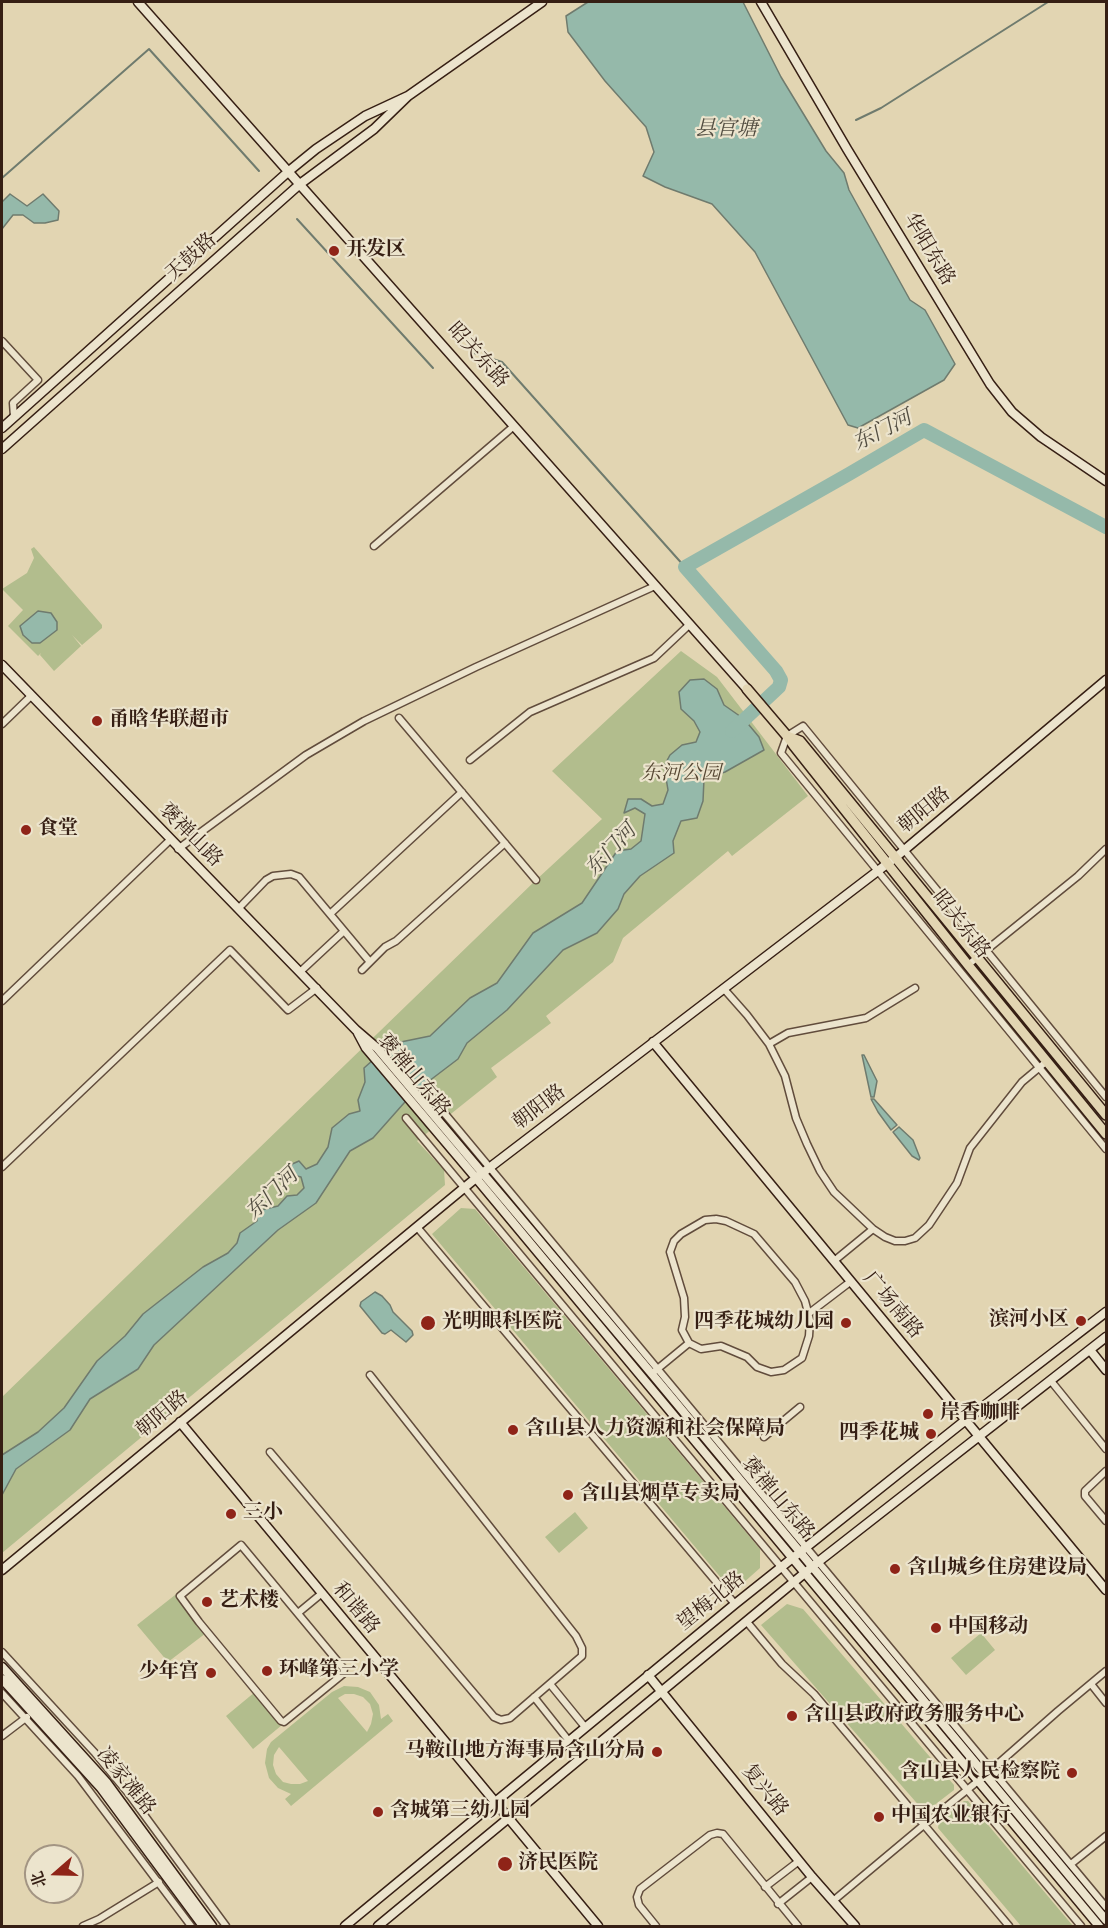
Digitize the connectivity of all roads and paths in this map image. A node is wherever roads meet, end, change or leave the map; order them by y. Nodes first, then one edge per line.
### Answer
1 (138, 2) edge
2 (542, 2) edge
3 (761, 2) edge
4 (408, 96) junction
5 (289, 171) junction
6 (300, 184) junction
7 (2, 341) edge
8 (14, 417) junction
9 (514, 426) junction
10 (2, 428) edge
11 (2, 449) edge
12 (1107, 481) edge
13 (374, 546) dead end
14 (655, 586) junction
15 (690, 624) junction
16 (2, 665) edge
17 (1107, 680) edge
18 (747, 689) joint
19 (31, 696) junction
20 (399, 718) dead end
21 (2, 724) edge
22 (788, 736) junction
23 (470, 760) dead end
24 (462, 792) junction
25 (170, 840) junction
26 (505, 843) junction
27 (178, 849) junction
28 (1107, 849) edge
29 (904, 850) junction
30 (892, 860) junction
31 (878, 871) junction
32 (536, 880) dead end
33 (239, 908) junction
34 (330, 914) junction
35 (344, 931) junction
36 (986, 951) junction
37 (977, 958) junction
38 (370, 962) junction
39 (968, 965) junction
40 (362, 970) dead end
41 (301, 971) junction
42 (317, 988) junction
43 (915, 988) dead end
44 (724, 989) junction
45 (2, 1001) edge
46 (356, 1030) joint
47 (653, 1042) junction
48 (769, 1044) junction
49 (1043, 1064) junction
50 (430, 1096) dead end
51 (1107, 1097) edge
52 (1105, 1110) edge
53 (1093, 1117) junction
54 (406, 1118) dead end
55 (1107, 1134) edge
56 (1107, 1149) edge
57 (2, 1167) edge
58 (483, 1173) junction
59 (465, 1187) junction
60 (417, 1227) junction
61 (873, 1228) junction
62 (834, 1261) junction
63 (850, 1282) junction
64 (1107, 1312) edge
65 (808, 1314) junction
66 (1107, 1337) edge
67 (689, 1343) junction
68 (1090, 1350) junction
69 (1107, 1370) edge
70 (655, 1371) junction
71 (370, 1375) dead end
72 (644, 1380) junction
73 (1051, 1382) junction
74 (800, 1407) dead end
75 (967, 1419) junction
76 (180, 1422) junction
77 (980, 1435) junction
78 (764, 1437) dead end
79 (1107, 1449) edge
80 (270, 1452) dead end
81 (1107, 1471) edge
82 (1107, 1521) edge
83 (800, 1553) junction
84 (781, 1567) junction
85 (812, 1567) junction
86 (2, 1570) edge
87 (794, 1582) junction
88 (1107, 1590) edge
89 (321, 1594) junction
90 (735, 1604) junction
91 (298, 1613) junction
92 (747, 1622) junction
93 (2, 1652) edge
94 (2, 1667) edge
95 (1107, 1671) edge
96 (648, 1675) junction
97 (2, 1679) edge
98 (550, 1684) junction
99 (1092, 1684) junction
100 (661, 1690) junction
101 (2, 1693) edge
102 (534, 1697) junction
103 (1107, 1703) edge
104 (29, 1716) junction
105 (585, 1728) junction
106 (2, 1736) edge
107 (569, 1741) junction
108 (992, 1770) junction
109 (978, 1781) junction
110 (967, 1790) junction
111 (496, 1802) junction
112 (509, 1817) junction
113 (925, 1824) junction
114 (1107, 1836) edge
115 (799, 1861) junction
116 (1071, 1864) junction
117 (812, 1877) junction
118 (159, 1882) junction
119 (765, 1887) junction
120 (833, 1901) junction
121 (778, 1904) junction
122 (1107, 1907) edge
123 (1107, 1920) edge
124 (83, 1926) edge
125 (191, 1926) edge
126 (203, 1926) edge
127 (212, 1926) edge
128 (226, 1926) edge
129 (345, 1926) edge
130 (378, 1926) edge
131 (598, 1926) edge
132 (656, 1926) edge
133 (798, 1926) edge
134 (855, 1926) edge
135 (1009, 1926) edge
136 (1082, 1926) edge
137 (1099, 1926) edge

1 - 5 main road, 昭关东路
2 - 4 main road, 天鼓路
3 - 12 main road, 华阳东路
4 - 5 main road, 天鼓路
4 - 6 main road, 天鼓路
5 - 6 main road, 昭关东路
5 - 8 main road, 天鼓路
6 - 9 main road, 昭关东路
6 - 11 main road, 天鼓路
7 - 8 street
8 - 10 main road, 天鼓路
9 - 13 street
9 - 14 main road, 昭关东路
14 - 15 main road, 昭关东路
14 - 27 street
15 - 18 main road, 昭关东路
15 - 23 street
16 - 19 main road, 褒禅山路
17 - 29 main road, 朝阳路
18 - 22 main road, 昭关东路
19 - 21 street
19 - 25 main road, 褒禅山路
20 - 24 street
22 - 29 street
22 - 30 main road, 昭关东路
22 - 31 street
24 - 26 street
24 - 34 street
25 - 27 main road, 褒禅山路
25 - 45 street
26 - 32 street
26 - 38 street
27 - 33 main road, 褒禅山路
28 - 36 street
29 - 30 main road, 朝阳路
29 - 36 street
30 - 31 main road, 朝阳路
30 - 37 main road, 昭关东路
30 - 39 main road, 昭关东路
31 - 44 main road, 朝阳路
31 - 49 street
33 - 34 street
33 - 41 main road, 褒禅山路
34 - 35 street
35 - 38 street
35 - 41 street
36 - 37 street
36 - 51 street
37 - 39 street
37 - 52 main road, 昭关东路
38 - 40 street
39 - 49 main road, 昭关东路
41 - 42 main road, 褒禅山路
42 - 46 main road, 褒禅山路
42 - 57 street
43 - 48 street
44 - 47 main road, 朝阳路
44 - 48 street
46 - 58 main road, 褒禅山东路
47 - 58 main road, 朝阳路
47 - 62 main road, 广场南路
48 - 61 street
49 - 53 main road, 昭关东路
49 - 56 street
49 - 61 street
50 - 58 street
52 - 53 street
53 - 55 main road, 昭关东路
54 - 59 street
58 - 59 main road, 朝阳路
58 - 70 main road, 褒禅山东路
58 - 72 main road, 褒禅山东路
59 - 60 main road, 朝阳路
59 - 84 street
60 - 76 main road, 朝阳路
60 - 90 street
61 - 62 street
62 - 63 main road, 广场南路
63 - 65 street
63 - 75 main road, 广场南路
64 - 75 main road, 望梅北路
65 - 67 street
65 - 67 street
66 - 68 main road, 望梅北路
67 - 70 street
68 - 69 main road
68 - 73 main road, 望梅北路
70 - 72 street
70 - 83 main road, 褒禅山东路
71 - 98 street
72 - 83 main road, 褒禅山东路
73 - 77 main road, 望梅北路
73 - 79 street
74 - 78 street
75 - 77 main road, 广场南路
75 - 83 main road, 望梅北路
76 - 86 main road, 朝阳路
76 - 89 main road, 和谐路
77 - 85 main road, 望梅北路
77 - 88 main road, 广场南路
80 - 102 street
81 - 82 street
83 - 84 main road, 望梅北路
83 - 85 main road, 褒禅山东路
84 - 87 street
84 - 90 main road, 望梅北路
85 - 87 main road, 望梅北路
85 - 108 street
85 - 109 main road, 褒禅山东路
85 - 123 main road, 褒禅山东路
87 - 92 main road, 望梅北路
87 - 110 street
89 - 91 street
89 - 111 main road, 和谐路
90 - 96 main road, 望梅北路
91 - 91 street
92 - 100 main road, 望梅北路
92 - 113 street
93 - 128 street
94 - 127 main road, 凌家滩路
95 - 99 street
96 - 100 main road, 复兴路
96 - 105 main road, 望梅北路
97 - 104 main road, 凌家滩路
98 - 102 street
98 - 105 street
99 - 103 street
99 - 108 street
100 - 112 main road, 望梅北路
100 - 115 main road, 复兴路
101 - 104 street
102 - 107 street
104 - 106 street
104 - 118 street
104 - 126 main road, 凌家滩路
105 - 107 main road, 望梅北路
107 - 111 main road, 望梅北路
108 - 116 street
109 - 110 street
109 - 137 main road, 褒禅山东路
110 - 113 street
110 - 136 street
111 - 112 main road, 和谐路
111 - 129 main road, 望梅北路
112 - 130 main road, 望梅北路
112 - 131 main road, 和谐路
113 - 120 street
113 - 135 street
114 - 116 street
115 - 117 main road, 复兴路
115 - 119 street
116 - 122 street
117 - 120 main road, 复兴路
117 - 121 street
118 - 124 street
118 - 125 street
119 - 121 street
119 - 132 street
120 - 134 main road, 复兴路
121 - 133 street

